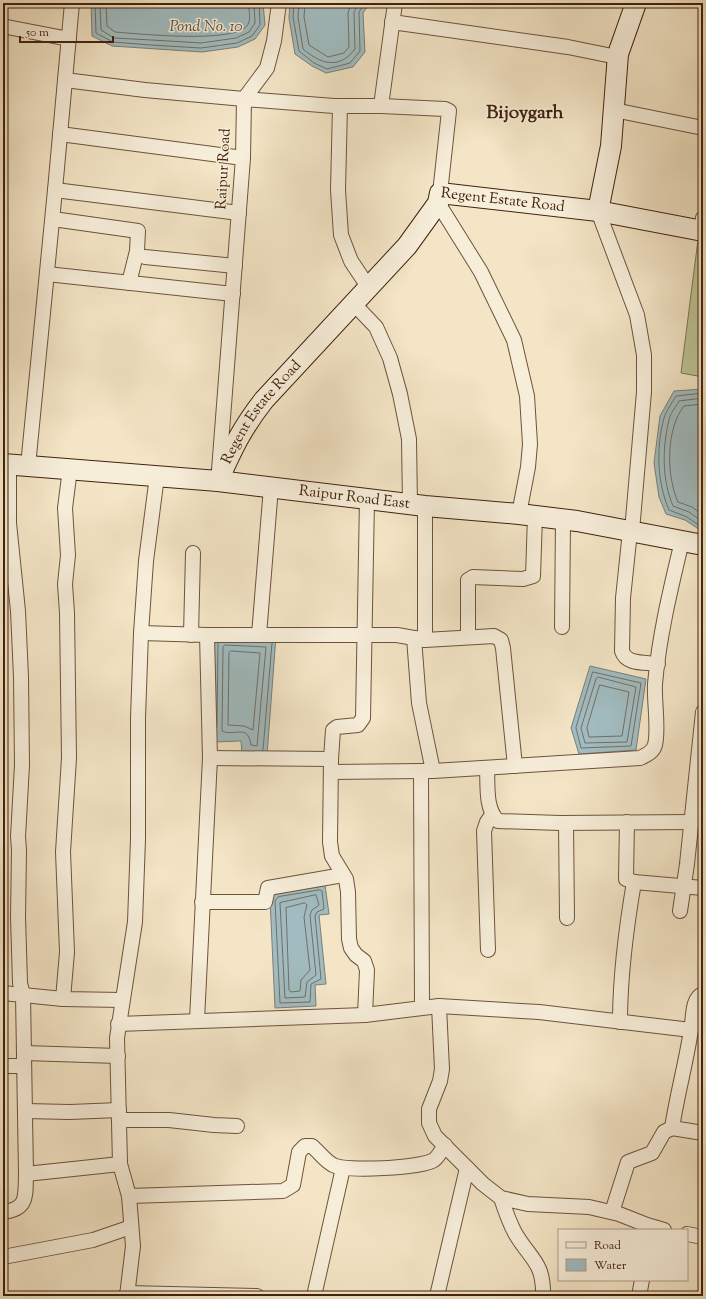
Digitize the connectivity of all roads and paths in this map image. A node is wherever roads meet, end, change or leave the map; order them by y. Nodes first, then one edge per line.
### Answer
1 (70, 3) edge
2 (279, 3) edge
3 (394, 3) edge
4 (636, 3) edge
5 (392, 22) junction
6 (7, 27) dead end
7 (69, 40) junction
8 (617, 57) junction
9 (65, 80) junction
10 (244, 99) junction
11 (340, 106) junction
12 (381, 106) junction
13 (614, 110) junction
14 (703, 128) edge
15 (60, 134) junction
16 (243, 158) junction
17 (56, 190) junction
18 (439, 198) junction
19 (598, 211) junction
20 (239, 213) junction
21 (52, 219) junction
22 (702, 226) edge
23 (145, 258) dead end
24 (235, 266) junction
25 (47, 274) junction
26 (129, 283) junction
27 (369, 288) junction
28 (233, 294) junction
29 (354, 304) junction
30 (13, 465) edge
31 (70, 469) junction
32 (157, 476) junction
33 (218, 481) junction
34 (271, 487) junction
35 (367, 499) junction
36 (418, 506) junction
37 (527, 515) junction
38 (563, 519) junction
39 (631, 531) junction
40 (682, 540) junction
41 (703, 545) edge
42 (7, 547) edge
43 (193, 553) dead end
44 (8, 563) edge
45 (562, 627) dead end
46 (141, 633) junction
47 (191, 635) junction
48 (208, 635) junction
49 (259, 635) junction
50 (364, 635) junction
51 (468, 637) junction
52 (419, 639) junction
53 (658, 664) junction
54 (703, 712) edge
55 (210, 758) junction
56 (331, 765) junction
57 (515, 766) junction
58 (487, 769) junction
59 (427, 771) junction
60 (492, 815) junction
61 (627, 822) junction
62 (691, 822) junction
63 (566, 823) junction
64 (343, 875) junction
65 (634, 882) junction
66 (683, 887) junction
67 (703, 888) edge
68 (202, 902) junction
69 (680, 911) dead end
70 (567, 918) dead end
71 (488, 950) dead end
72 (3, 992) edge
73 (703, 994) edge
74 (23, 995) junction
75 (63, 999) junction
76 (122, 1000) junction
77 (439, 1006) junction
78 (422, 1007) junction
79 (365, 1015) junction
80 (197, 1020) junction
81 (620, 1022) junction
82 (118, 1024) junction
83 (696, 1027) edge
84 (118, 1056) junction
85 (24, 1059) junction
86 (3, 1066) edge
87 (25, 1111) junction
88 (119, 1115) junction
89 (237, 1126) dead end
90 (672, 1128) junction
91 (703, 1133) edge
92 (445, 1145) junction
93 (120, 1164) junction
94 (343, 1168) junction
95 (468, 1168) junction
96 (26, 1174) junction
97 (129, 1196) junction
98 (501, 1198) junction
99 (3, 1212) edge
100 (612, 1212) junction
101 (131, 1227) junction
102 (656, 1229) edge
103 (688, 1234) edge
104 (703, 1237) edge
105 (3, 1256) edge
106 (642, 1281) edge
107 (127, 1294) edge
108 (258, 1296) edge
109 (314, 1296) edge
110 (437, 1296) edge
111 (543, 1296) edge
112 (639, 1296) edge

1 - 7 street
2 - 10 street
3 - 5 street
4 - 8 street
5 - 8 street
5 - 12 street
6 - 7 street
7 - 9 street
8 - 13 street
9 - 10 street
9 - 15 street
10 - 11 street
10 - 16 street, Raipur Road
11 - 12 street
11 - 27 street
12 - 18 street
13 - 14 street
13 - 19 street
15 - 16 street
15 - 17 street
16 - 20 street, Raipur Road
17 - 20 street
17 - 21 street
18 - 19 street, Regent Estate Road
18 - 27 street, Regent Estate Road
18 - 37 street
19 - 22 street, Regent Estate Road
19 - 39 street
20 - 24 street, Raipur Road
21 - 25 street
21 - 26 street
23 - 24 street
24 - 28 street, Raipur Road
25 - 26 street
25 - 30 street
26 - 28 street
27 - 29 street, Regent Estate Road
28 - 33 street, Raipur Road
29 - 33 street, Regent Estate Road
29 - 36 street
30 - 31 street, Raipur Road East
30 - 42 street
31 - 32 street, Raipur Road East
31 - 75 street
32 - 33 street, Raipur Road East
32 - 46 street
33 - 34 street, Raipur Road East
34 - 35 street, Raipur Road East
34 - 49 street
35 - 36 street, Raipur Road East
35 - 50 street
36 - 37 street, Raipur Road East
36 - 52 street
37 - 38 street, Raipur Road East
37 - 51 street
38 - 39 street, Raipur Road East
38 - 45 street
39 - 40 street, Raipur Road East
39 - 53 street
40 - 41 street, Raipur Road East
40 - 53 street
42 - 44 street
43 - 47 street
44 - 74 street
46 - 47 street
46 - 76 street
47 - 48 street
48 - 49 street
48 - 55 street
49 - 50 street
50 - 52 street
50 - 56 street
51 - 52 street
51 - 57 street
52 - 59 street
53 - 57 street
54 - 62 street
55 - 56 street
55 - 68 street
56 - 59 street
56 - 64 street
57 - 58 street
58 - 59 street
58 - 60 street
59 - 78 street
60 - 63 street
60 - 71 street
61 - 62 street
61 - 63 street
61 - 65 street
62 - 66 street
63 - 70 street
64 - 68 street
64 - 79 street
65 - 66 street
65 - 81 street
66 - 67 street
66 - 69 street
68 - 80 street
72 - 74 street
73 - 83 street
74 - 75 street
74 - 85 street
75 - 76 street
76 - 82 street
77 - 78 street
77 - 81 street
77 - 92 street
78 - 79 street
79 - 80 street
80 - 82 street
81 - 83 street
82 - 84 street
83 - 90 street
84 - 85 street
84 - 88 street
85 - 86 street
85 - 87 street
87 - 88 street
87 - 96 street
88 - 89 street
88 - 93 street
90 - 91 street
90 - 100 street
92 - 94 street
92 - 95 street
93 - 96 street
93 - 97 street
94 - 97 street
94 - 109 street
95 - 98 street
95 - 110 street
96 - 99 street
97 - 101 street
98 - 100 street
98 - 111 street
100 - 102 street
101 - 105 street
101 - 107 street
103 - 104 street
106 - 112 street
107 - 108 street

